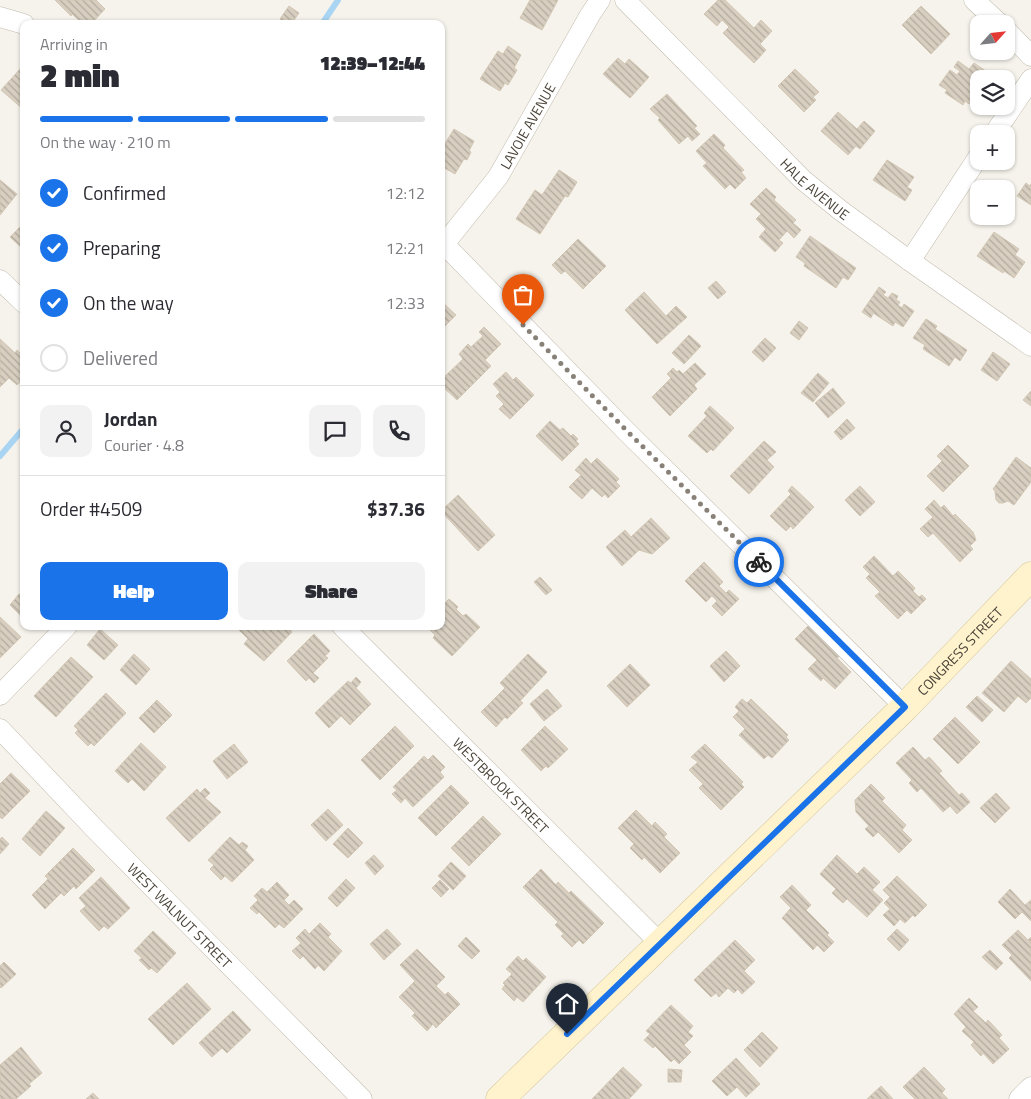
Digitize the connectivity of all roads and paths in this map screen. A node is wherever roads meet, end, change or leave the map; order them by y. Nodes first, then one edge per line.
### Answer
1 (600, 0) edge
2 (625, 0) edge
3 (974, 0) edge
4 (990, 15) edge
5 (0, 16) edge
6 (20, 23) edge
7 (1015, 39) edge
8 (1031, 56) edge
9 (1031, 79) edge
10 (1000, 125) edge
11 (970, 170) edge
12 (445, 243) edge
13 (445, 248) edge
14 (910, 261) junction
15 (0, 280) edge
16 (20, 299) edge
17 (1031, 346) edge
18 (1031, 576) edge
19 (63, 630) edge
20 (346, 630) edge
21 (0, 695) edge
22 (905, 707) junction
23 (0, 729) edge
24 (660, 943) junction
25 (1031, 1087) edge
26 (362, 1099) edge
27 (500, 1099) edge
28 (1019, 1099) edge

1 - 12 street, LAVOIE AVENUE
2 - 14 street, HALE AVENUE
3 - 4 street
5 - 6 street
7 - 8 street
9 - 10 street
11 - 14 street
13 - 22 street
14 - 17 street, HALE AVENUE
15 - 16 street
18 - 22 main road, CONGRESS STREET
19 - 21 street
20 - 24 street, WESTBROOK STREET
22 - 24 main road, CONGRESS STREET
23 - 26 street, WEST WALNUT STREET
24 - 27 main road, CONGRESS STREET
25 - 28 street

